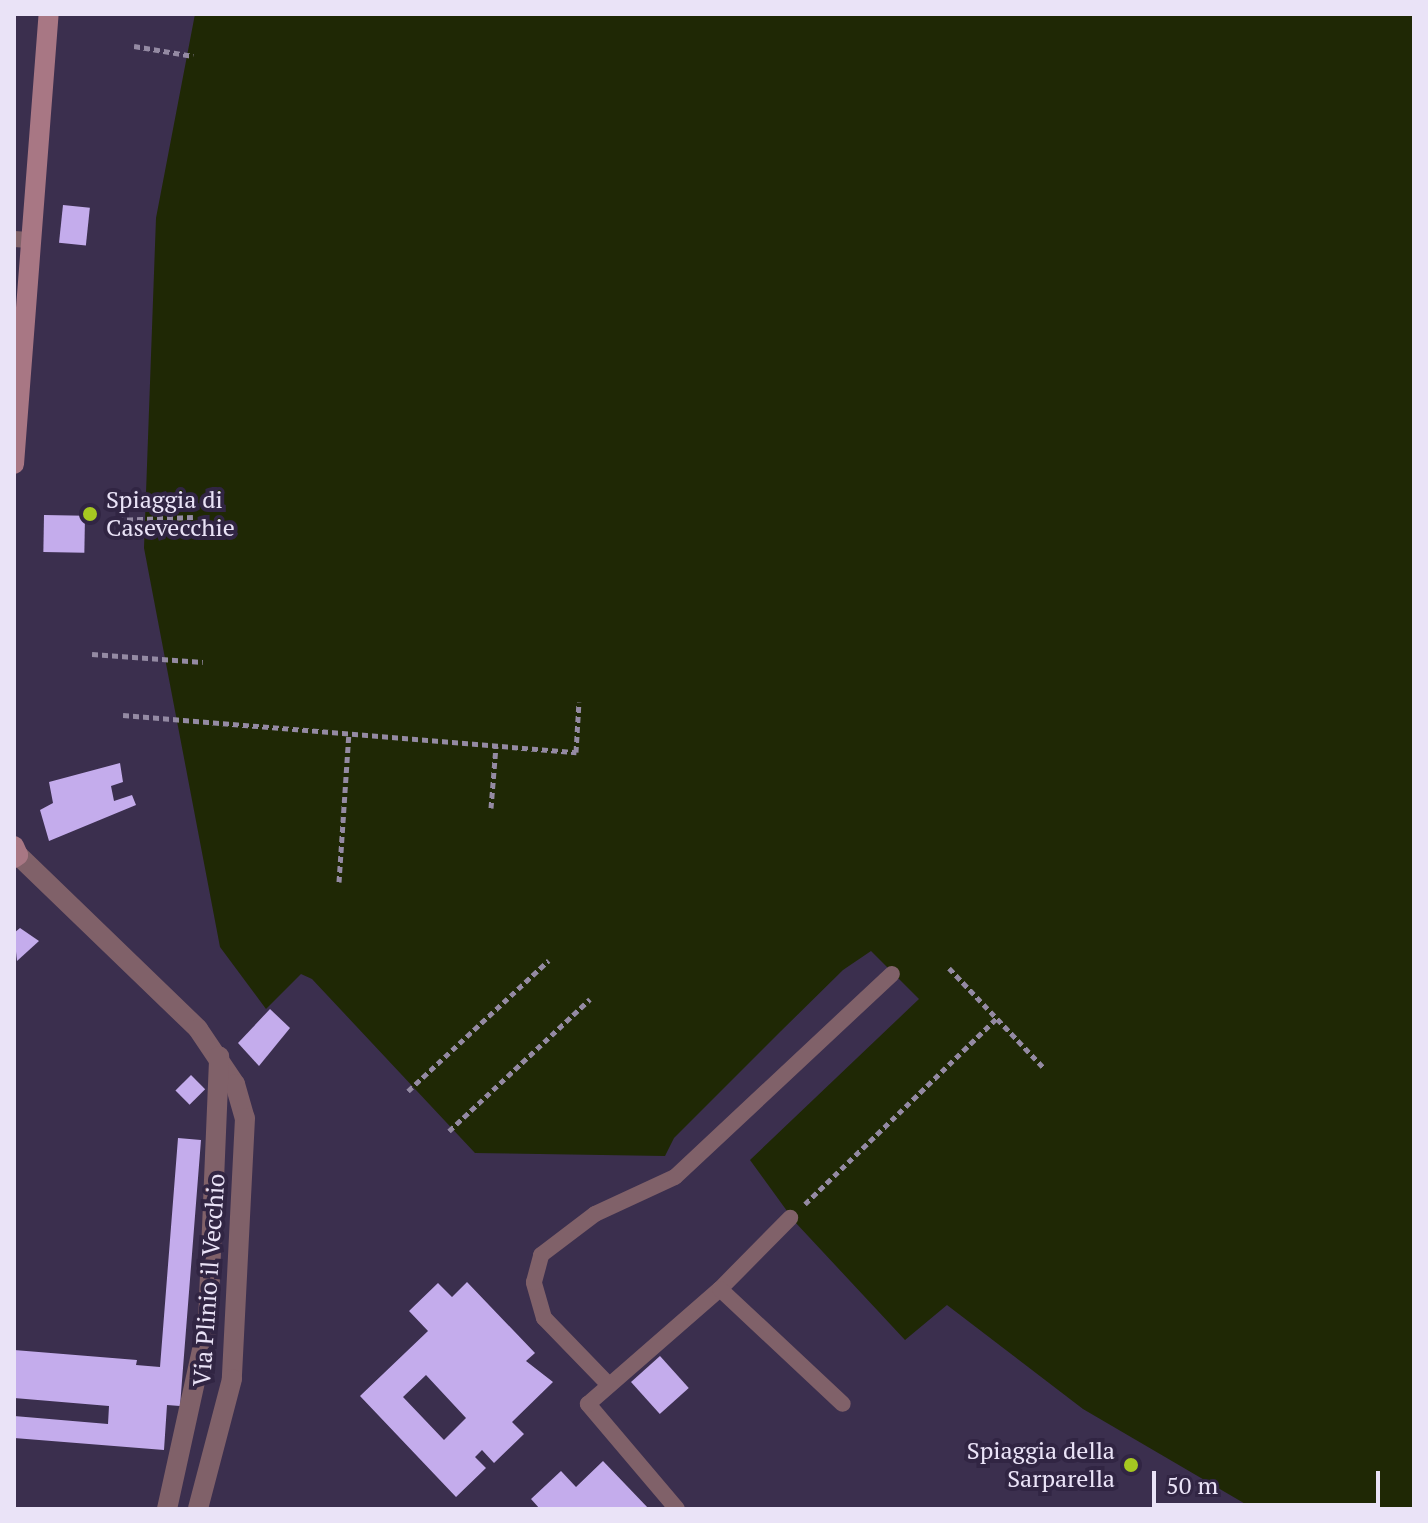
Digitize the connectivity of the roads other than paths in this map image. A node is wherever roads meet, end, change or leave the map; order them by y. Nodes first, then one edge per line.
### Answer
1 (49, 14) edge
2 (22, 240) edge
3 (17, 391) edge
4 (14, 464) edge
5 (15, 853) edge
6 (892, 974) dead end
7 (219, 1056) junction
8 (790, 1218) road end
9 (720, 1289) junction
10 (608, 1384) junction
11 (843, 1404) dead end
12 (167, 1509) edge
13 (198, 1509) edge
14 (677, 1509) edge

1 - 2 main road
2 - 3 main road
3 - 4 main road
5 - 7 street, Via Plinio il Vecchio
6 - 10 lane
7 - 12 street, Via Plinio il Vecchio
7 - 13 street, Via Plinio il Vecchio
8 - 9 lane
9 - 10 lane
9 - 11 lane
10 - 14 lane

